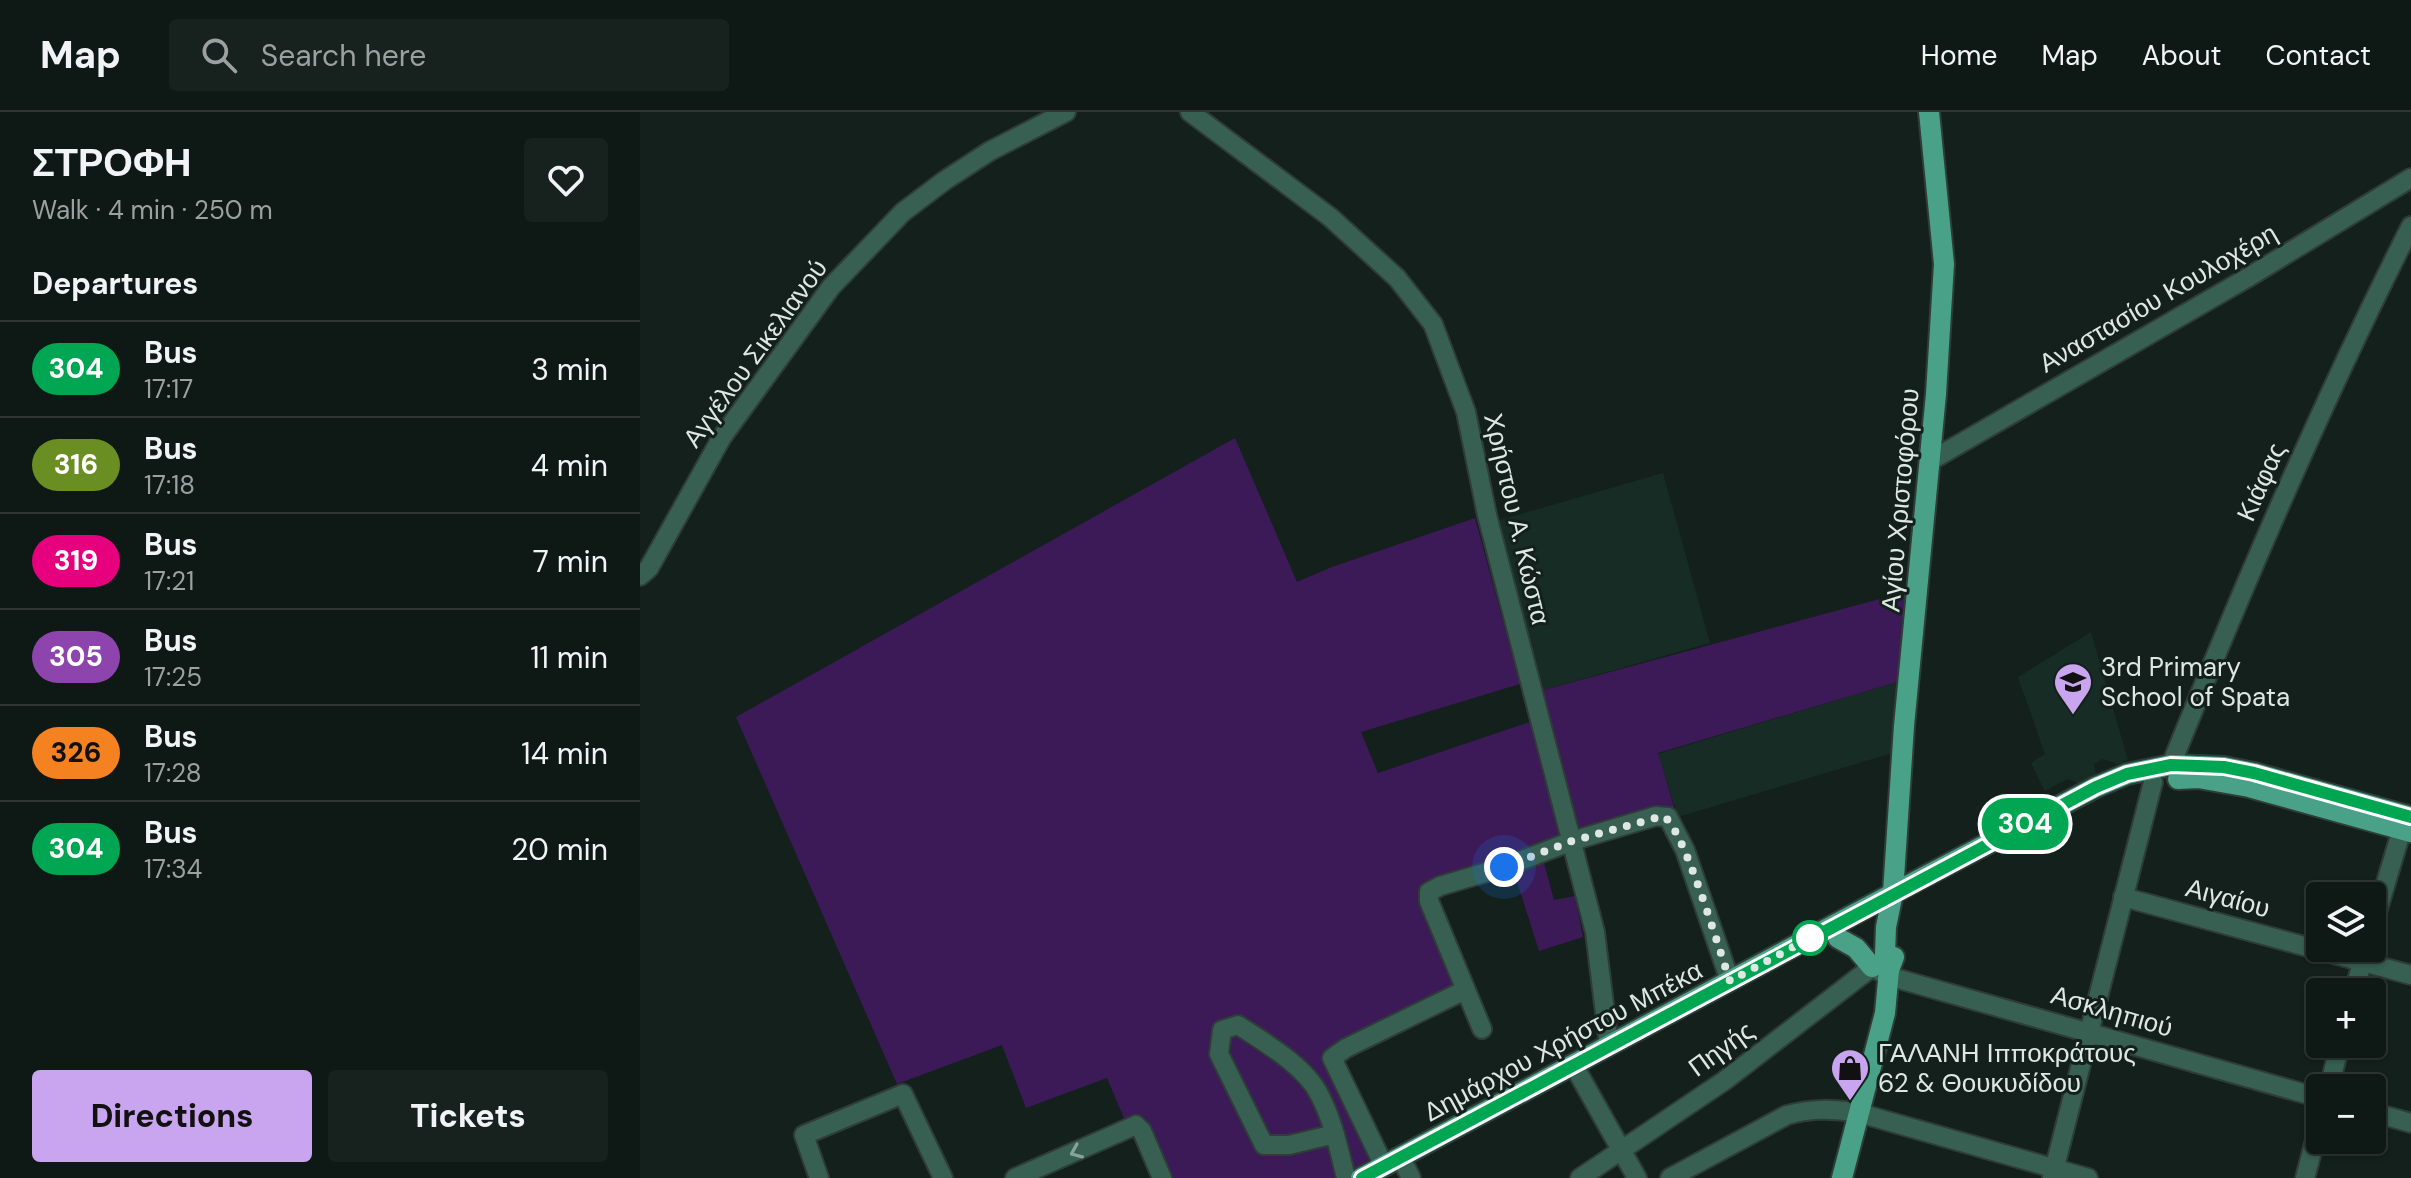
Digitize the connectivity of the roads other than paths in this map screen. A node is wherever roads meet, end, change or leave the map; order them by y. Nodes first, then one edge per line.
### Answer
1 (1066, 112) edge
2 (1190, 112) edge
3 (1929, 112) edge
4 (2411, 178) edge
5 (2411, 226) edge
6 (1930, 461) junction
7 (640, 576) edge
8 (2171, 765) junction
9 (2153, 782) junction
10 (2408, 826) edge
11 (1572, 841) junction
12 (2386, 889) edge
13 (2123, 897) junction
14 (1893, 904) junction
15 (1838, 938) junction
16 (2306, 941) edge
17 (2380, 962) edge
18 (1883, 971) junction
19 (2411, 975) edge
20 (1730, 981) junction
21 (1465, 990) junction
22 (1482, 1029) dead end
23 (2090, 1031) junction
24 (1609, 1045) junction
25 (1577, 1070) junction
26 (2306, 1094) edge
27 (1859, 1113) junction
28 (2386, 1116) edge
29 (2411, 1123) edge
30 (1335, 1134) junction
31 (1621, 1148) junction
32 (2311, 1154) edge
33 (1386, 1172) edge
34 (1409, 1173) edge
35 (2053, 1173) edge
36 (819, 1178) edge
37 (943, 1178) edge
38 (1015, 1178) edge
39 (1162, 1178) edge
40 (1346, 1178) edge
41 (1361, 1178) edge
42 (1580, 1178) edge
43 (1637, 1178) edge
44 (1670, 1178) edge
45 (1842, 1178) edge
46 (2088, 1178) edge
47 (2305, 1178) edge

1 - 7 street, Αγγέλου Σικελιανού
2 - 11 street, Χρήστου Α. Κώστα
3 - 6 main road, Αγίου Χριστοφόρου
4 - 6 street, Αναστασίου Κουλοχέρη
5 - 8 street, Κιάφας
6 - 14 main road, Αγίου Χριστοφόρου
8 - 10 main road, Δημάρχου Χρήστου Μπέκα
8 - 14 main road, Δημάρχου Χρήστου Μπέκα
9 - 10 main road, Δημάρχου Χρήστου Μπέκα
9 - 13 street
9 - 14 main road, Δημάρχου Χρήστου Μπέκα
10 - 12 street
11 - 20 street
11 - 21 street
11 - 24 street, Χρήστου Α. Κώστα
13 - 16 street, Αιγαίου
13 - 23 street
14 - 15 main road, Δημάρχου Χρήστου Μπέκα
14 - 18 main road, Αγίου Χριστοφόρου
14 - 20 main road, Δημάρχου Χρήστου Μπέκα
15 - 18 main road
15 - 25 main road, Δημάρχου Χρήστου Μπέκα
17 - 19 street, Αιγαίου
18 - 23 street, Ασκληπιού
18 - 27 main road, Αγίου Χριστοφόρου
18 - 31 street, Πηγής
20 - 24 main road, Δημάρχου Χρήστου Μπέκα
21 - 22 street
21 - 33 street
23 - 26 street, Ασκληπιού
23 - 35 street
24 - 25 main road, Δημάρχου Χρήστου Μπέκα
25 - 31 street
25 - 33 main road, Δημάρχου Χρήστου Μπέκα
25 - 34 main road, Δημάρχου Χρήστου Μπέκα
27 - 35 street
27 - 44 street
27 - 45 main road, Αγίου Χριστοφόρου
28 - 29 street
30 - 30 street
30 - 40 street
31 - 42 street, Πηγής
31 - 43 street
32 - 47 street
33 - 34 main road, Δημάρχου Χρήστου Μπέκα
33 - 41 main road, Δημάρχου Χρήστου Μπέκα
35 - 46 street
36 - 37 street
39 -> 38 street

